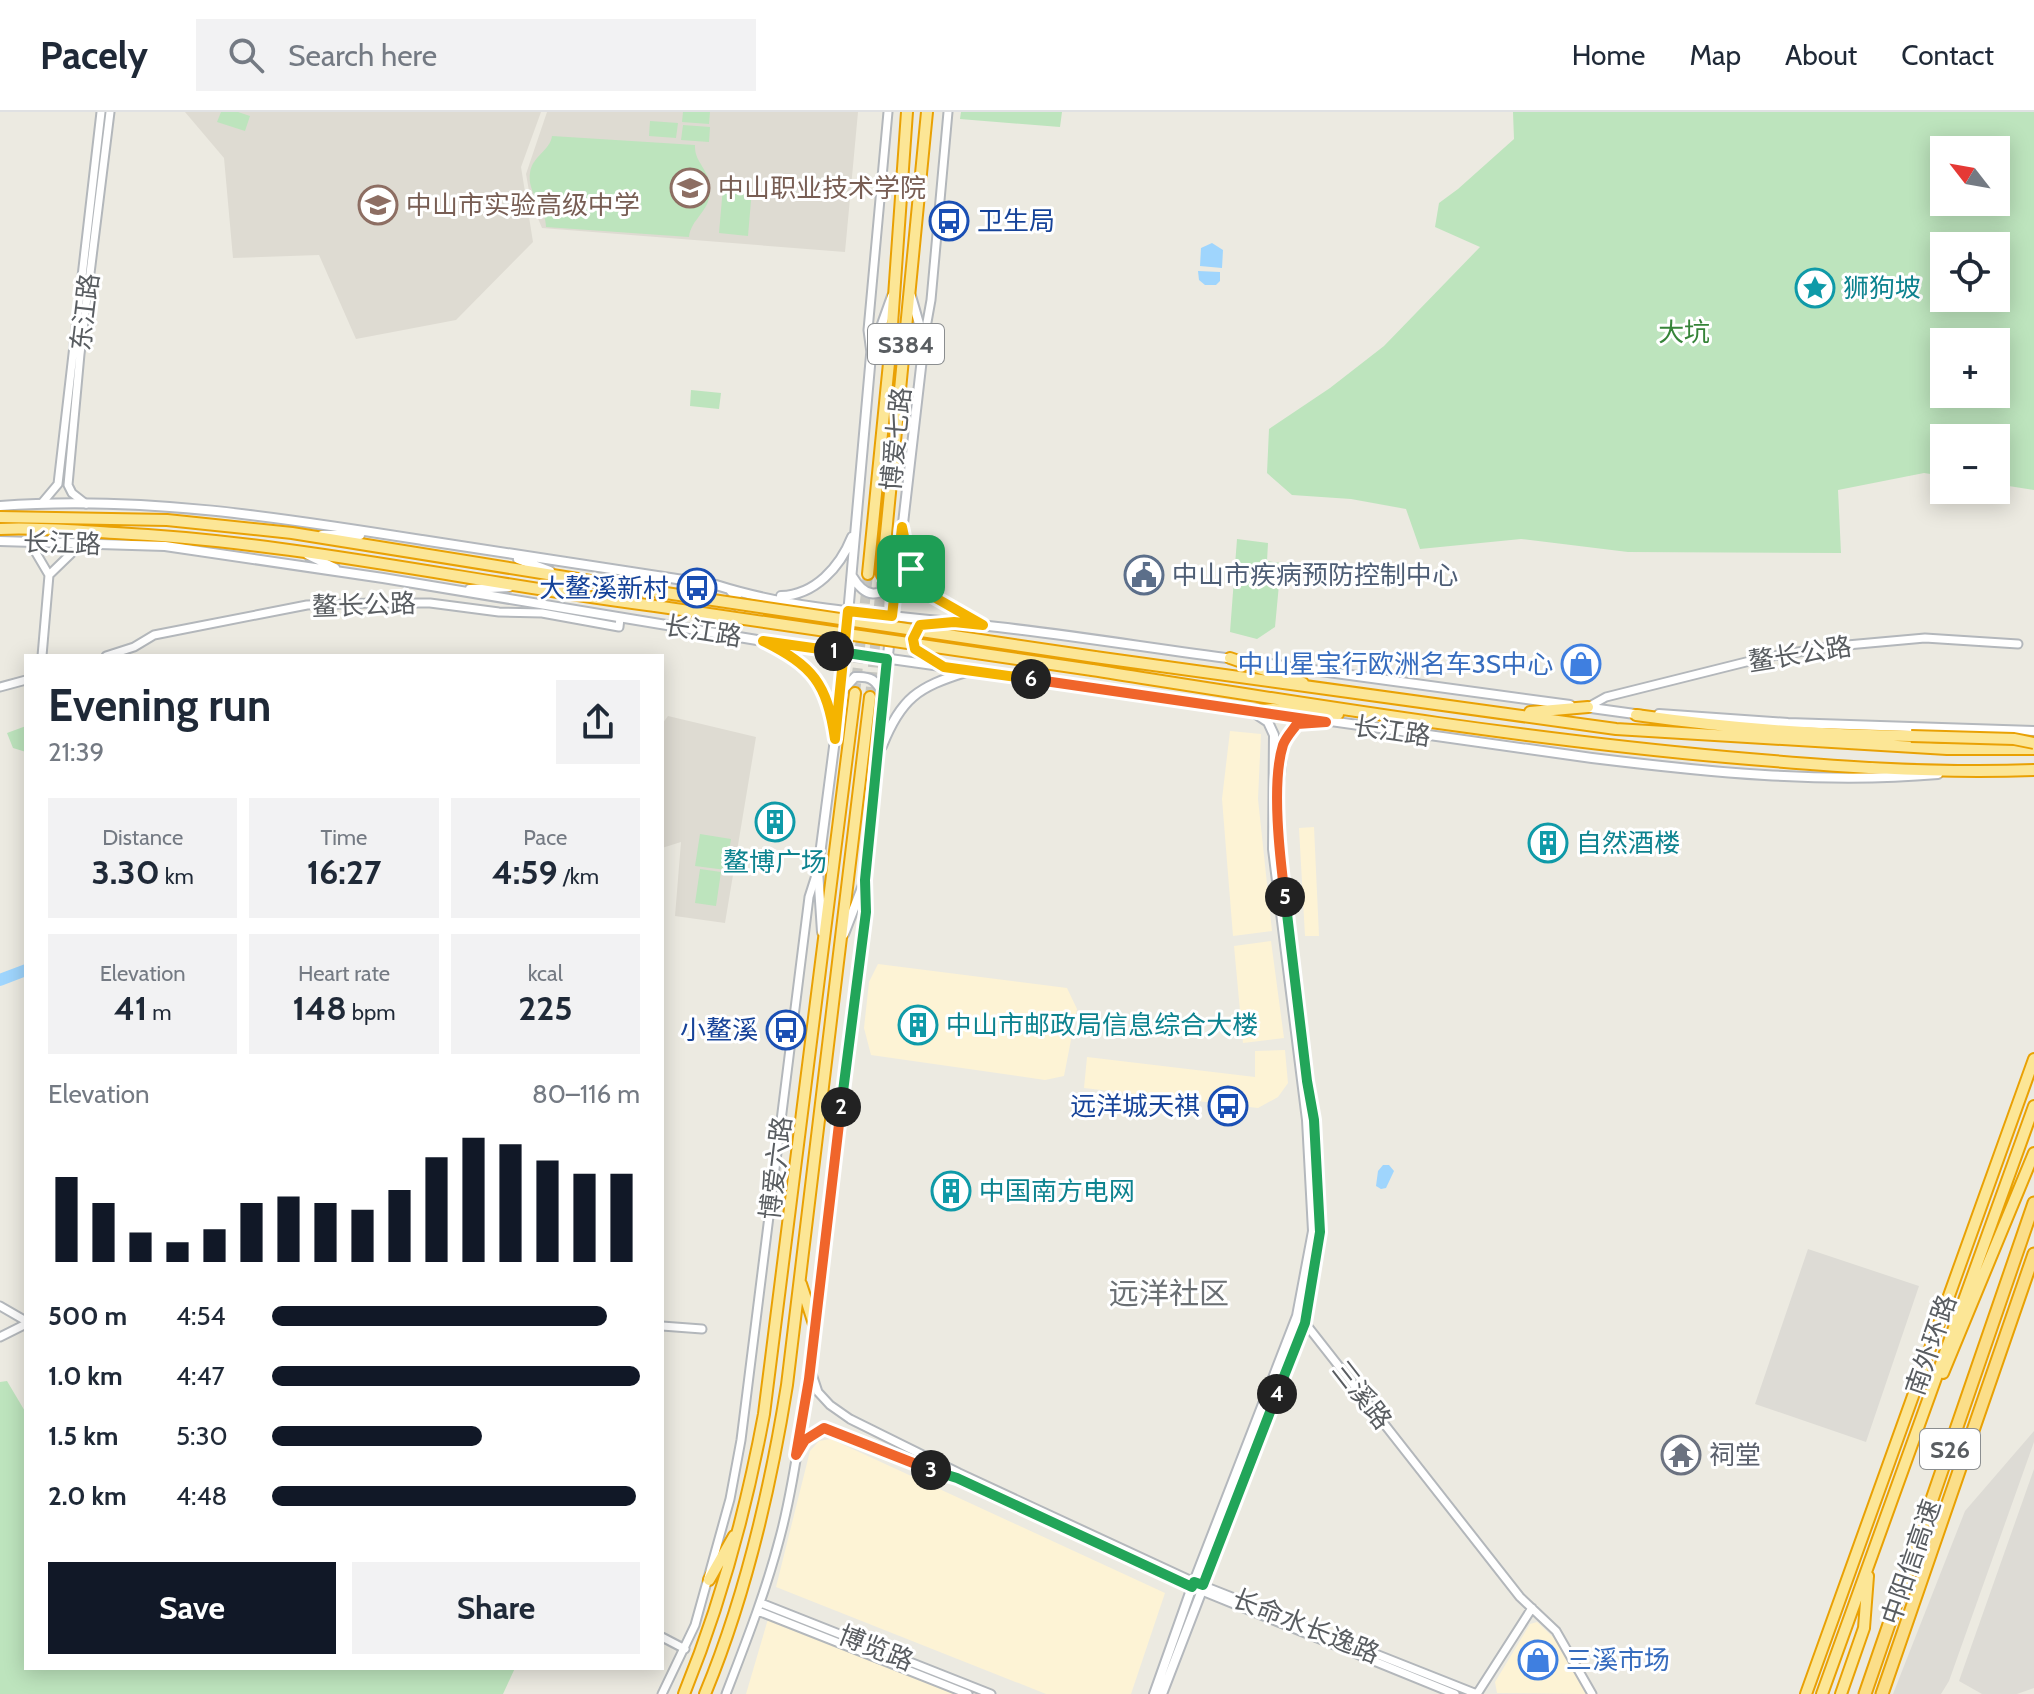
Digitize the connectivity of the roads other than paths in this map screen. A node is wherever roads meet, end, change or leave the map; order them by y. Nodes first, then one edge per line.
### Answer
1 (101, 112) edge
2 (110, 112) edge
3 (888, 112) edge
4 (907, 112) edge
5 (927, 112) edge
6 (948, 112) edge
7 (893, 292) junction
8 (911, 296) junction
9 (924, 341) junction
10 (871, 355) junction
11 (46, 502) junction
12 (86, 504) junction
13 (0, 506) edge
14 (0, 517) edge
15 (857, 525) junction
16 (902, 527) junction
17 (0, 529) edge
18 (385, 534) junction
19 (308, 536) junction
20 (0, 541) edge
21 (29, 541) junction
22 (82, 543) junction
23 (296, 550) junction
24 (505, 553) junction
25 (343, 572) junction
26 (868, 574) tunnel mouth
27 (49, 575) junction
28 (851, 575) junction
29 (882, 575) tunnel mouth
30 (897, 576) junction
31 (569, 579) junction
32 (522, 587) junction
33 (729, 589) junction
34 (454, 590) junction
35 (760, 597) junction
36 (848, 611) junction
37 (892, 616) junction
38 (620, 618) junction
39 (954, 622) junction
40 (983, 625) junction
41 (846, 631) joint
42 (720, 634) junction
43 (763, 641) junction
44 (2018, 644) dead end
45 (844, 653) junction
46 (42, 654) edge
47 (112, 654) edge
48 (1230, 658) junction
49 (887, 659) junction
50 (944, 667) junction
51 (971, 671) junction
52 (24, 681) edge
53 (0, 687) edge
54 (1312, 688) junction
55 (841, 693) junction
56 (855, 693) tunnel mouth
57 (883, 695) junction
58 (870, 697) tunnel mouth
59 (1588, 707) junction
60 (1352, 710) junction
61 (1252, 711) junction
62 (1508, 713) junction
63 (1636, 715) junction
64 (1326, 722) junction
65 (2034, 731) edge
66 (835, 739) junction
67 (2034, 742) edge
68 (1988, 749) junction
69 (2034, 749) edge
70 (877, 758) junction
71 (2034, 770) edge
72 (1979, 771) junction
73 (2011, 771) junction
74 (2034, 778) edge
75 (818, 870) junction
76 (865, 880) junction
77 (840, 945) junction
78 (823, 949) junction
79 (2034, 1059) edge
80 (2034, 1106) edge
81 (2034, 1153) edge
82 (2034, 1203) edge
83 (2034, 1254) edge
84 (799, 1278) junction
85 (0, 1306) edge
86 (24, 1321) edge
87 (24, 1323) edge
88 (1305, 1323) junction
89 (814, 1324) junction
90 (664, 1326) edge
91 (702, 1329) dead end
92 (0, 1337) edge
93 (810, 1368) junction
94 (796, 1455) junction
95 (1904, 1466) junction
96 (741, 1524) junction
97 (1869, 1562) junction
98 (709, 1580) junction
99 (1198, 1586) junction
100 (759, 1607) junction
101 (1532, 1608) junction
102 (664, 1638) edge
103 (685, 1649) junction
104 (662, 1694) edge
105 (684, 1694) edge
106 (705, 1694) edge
107 (726, 1694) edge
108 (968, 1694) edge
109 (991, 1694) edge
110 (1154, 1694) edge
111 (1162, 1694) edge
112 (1455, 1694) edge
113 (1477, 1694) edge
114 (1592, 1694) edge
115 (1803, 1694) edge
116 (1822, 1694) edge
117 (1841, 1694) edge
118 (1865, 1694) edge
119 (1882, 1694) edge

1 - 11 street, 东江路
2 - 12 street, 东江路
3 - 10 street
4 - 7 highway, 博爱七路 / S384
5 - 8 highway, 博爱七路 / S384
6 - 9 street
7 - 10 main road, 博爱七路
7 - 26 highway, 博爱七路 / S384
8 - 9 main road
8 - 29 highway, 博爱七路 / S384
9 - 16 main road, 博爱七路
10 - 15 main road, 博爱七路
11 - 12 main road, 长江路
11 - 13 main road, 长江路
12 - 18 main road, 长江路
14 - 19 highway, 长江路
15 - 28 main road, 博爱七路
15 - 35 main road
16 - 30 main road, 博爱七路
16 - 40 main road
17 - 23 highway, 长江路
18 - 19 main road, 长江路
18 - 24 main road, 长江路
19 - 31 highway, 长江路
20 - 21 main road, 长江路
21 - 22 main road, 长江路
21 - 27 street
22 - 25 main road, 长江路
22 - 27 street
23 - 25 main road
23 - 32 highway, 长江路
24 - 31 main road
24 - 33 main road, 长江路
25 - 34 main road, 长江路
27 - 46 street
28 - 30 main road
28 - 36 main road, 博爱七路
30 - 37 main road, 博爱七路
31 - 54 highway, 长江路, bridge
32 - 34 main road
32 - 60 highway, 长江路, bridge
33 - 35 main road, 长江路
33 - 42 main road
34 - 38 main road, 长江路
35 - 36 main road, 长江路
36 - 37 main road, 长江路
36 - 41 main road, 博爱七路
37 - 39 main road, 长江路
37 - 49 main road, 博爱七路
38 - 42 main road, 长江路
38 - 47 street, 鳌长公路
39 - 40 main road, 长江路
39 - 50 main road
40 - 48 main road, 长江路
41 - 45 main road, 博爱六路
42 - 43 main road, 长江路
43 - 45 main road, 长江路
43 - 66 main road
44 - 59 street, 鳌长公路
45 - 49 main road, 长江路
45 - 55 main road, 博爱六路
48 - 54 highway
48 - 59 main road, 长江路
49 - 50 main road, 长江路
49 - 57 main road
50 - 51 main road, 长江路
51 - 61 main road, 长江路
51 - 70 main road
52 - 53 street
54 - 62 highway, 长江路
55 - 57 main road
55 - 66 main road, 博爱六路
56 - 78 highway, 博爱六路
57 - 70 main road
58 - 77 highway, 博爱六路
59 - 62 highway
59 - 63 main road, 长江路
60 - 61 highway
60 - 72 highway, 长江路
61 - 64 main road, 长江路
61 - 99 main road
62 - 68 highway, 长江路
63 - 65 main road, 长江路
63 - 67 highway, bridge
64 - 72 main road, 长江路
64 - 88 main road
66 - 75 main road, 博爱六路
67 - 68 highway
68 - 69 highway, 长江路
70 - 76 main road
71 - 73 highway, 长江路
72 - 73 highway, 长江路
73 - 74 highway
75 - 78 main road
75 - 98 street, 博爱六路
76 - 77 main road
76 - 89 street
77 - 84 highway, 博爱六路
78 - 96 highway, 博爱六路
79 - 115 highway, 南外环路
80 - 95 highway, 南外环路
81 - 95 highway
82 - 118 highway, 中阳信高速 / S26
83 - 119 highway, 中阳信高速 / S26
84 - 89 highway
84 - 106 highway, 博爱六路
85 - 86 street
87 - 92 street
88 - 99 main road, 三溪路
88 - 101 street, 三溪路
89 - 93 street
90 - 91 street
93 - 94 street
93 - 99 street, 长命水长逸路
94 - 99 street, 长命水长逸路
94 - 100 street
95 - 97 highway, 南外环路
96 - 98 highway
96 - 105 highway, 博爱六路
97 - 116 highway, 南外环路
97 - 117 highway
98 - 103 street, 博爱六路
99 - 110 main road
99 - 111 main road
99 - 112 street, 长命水长逸路
99 - 113 street, 长命水长逸路
100 - 107 street
100 - 108 street, 博览路
100 - 109 street, 博览路
101 - 113 street
101 - 114 street, 三溪路
102 - 103 street
103 - 104 street, 博爱六路

